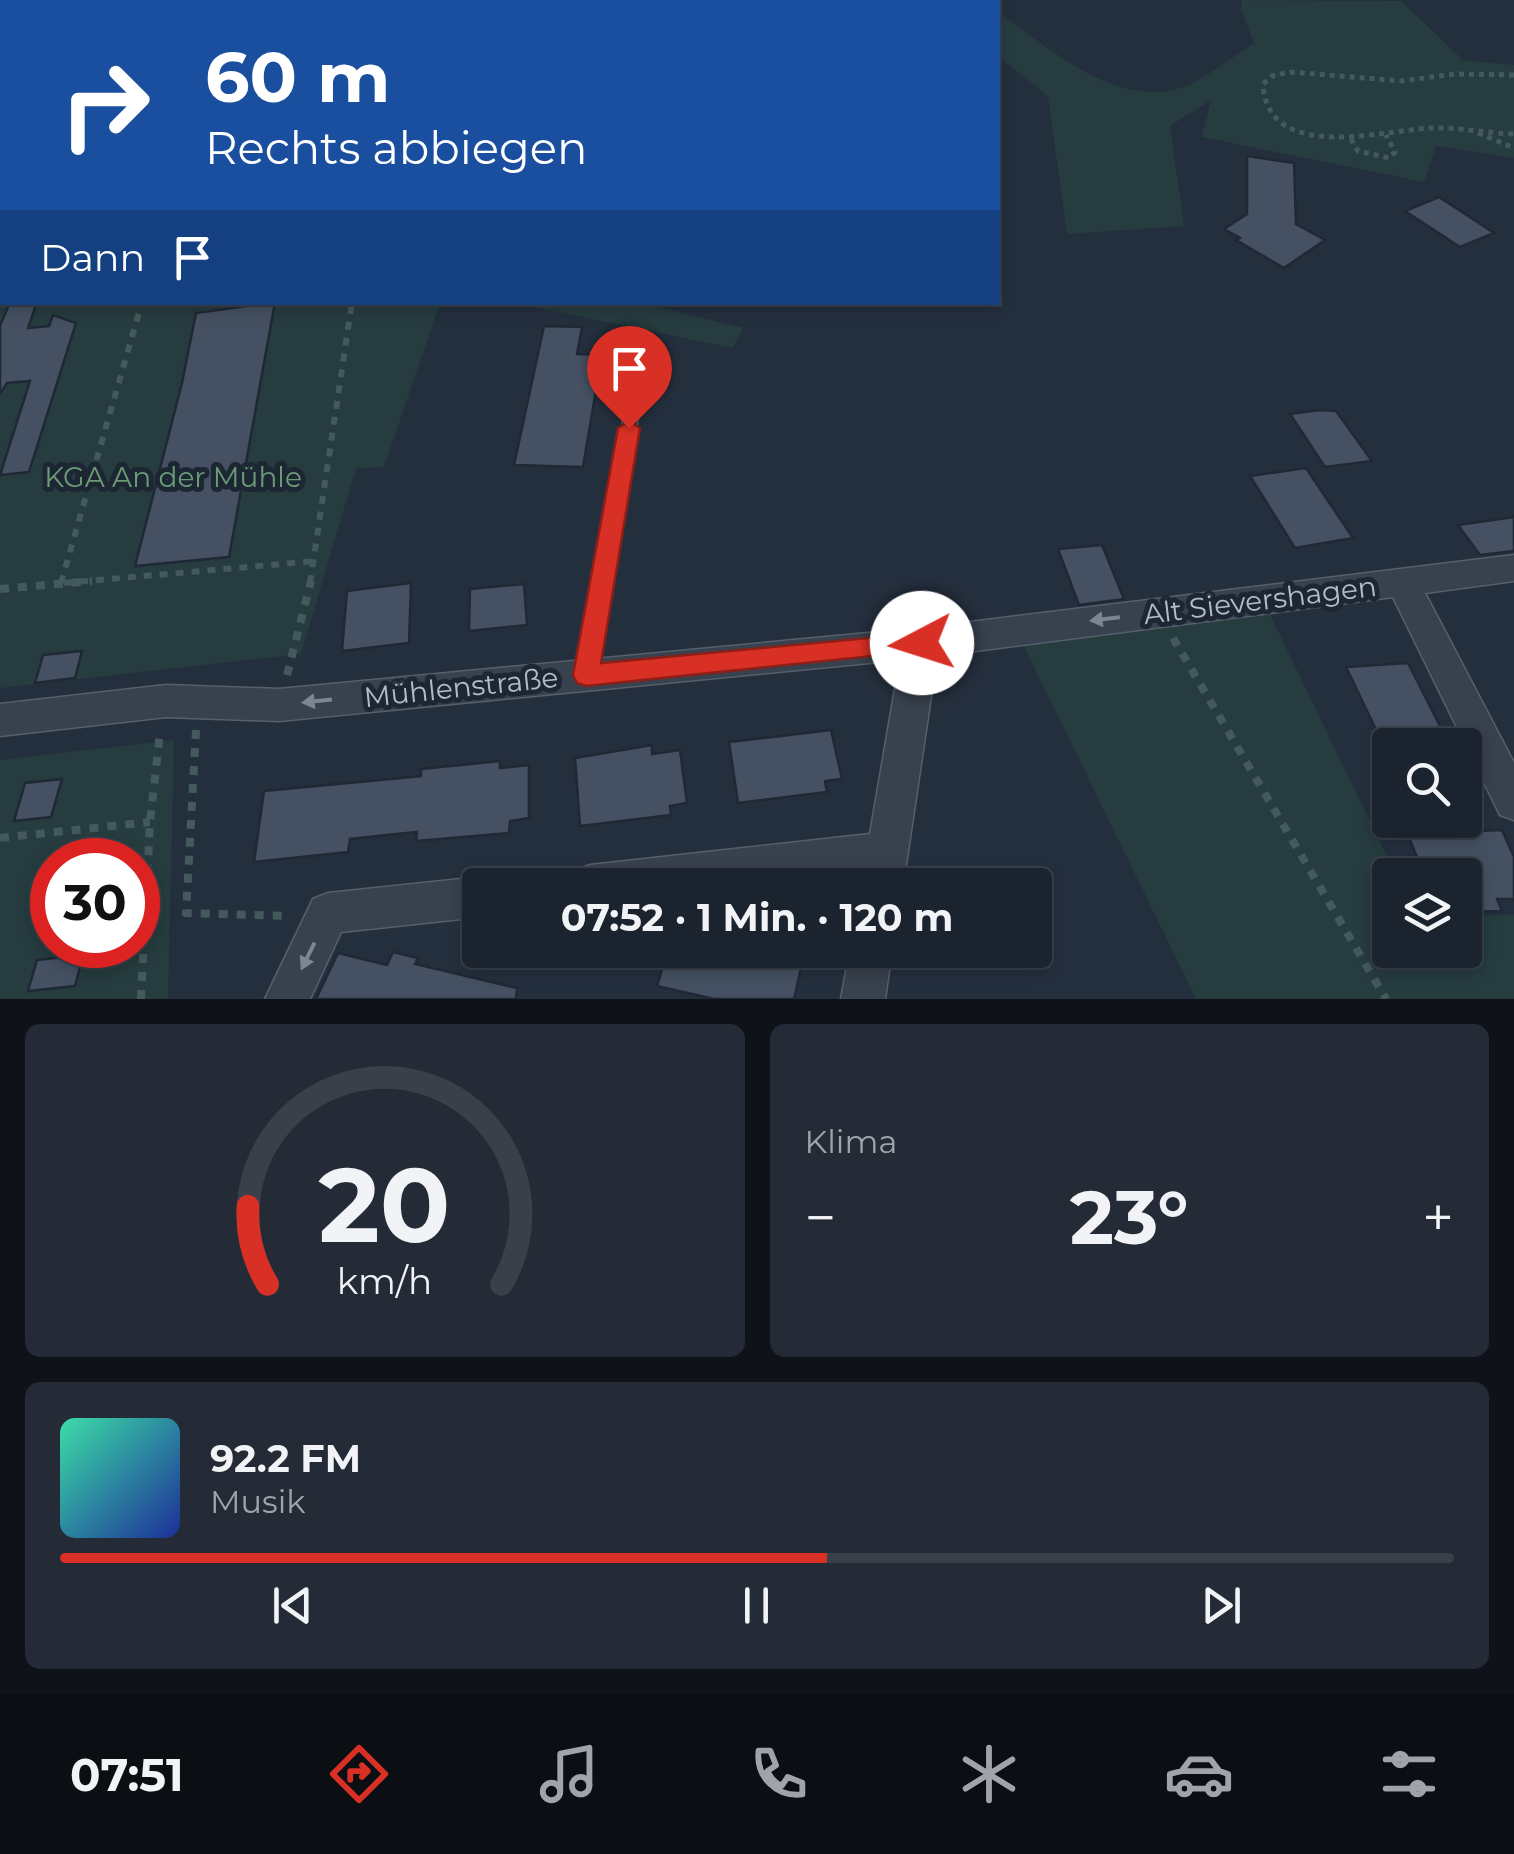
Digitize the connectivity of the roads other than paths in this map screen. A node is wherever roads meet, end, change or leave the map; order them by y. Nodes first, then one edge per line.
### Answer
1 (640, 365) dead end
2 (1514, 568) edge
3 (1403, 583) junction
4 (1006, 632) joint
5 (922, 643) junction
6 (586, 675) junction
7 (0, 720) edge
8 (1514, 802) edge
9 (885, 868) edge
10 (462, 899) edge
11 (868, 968) edge
12 (287, 999) edge
13 (863, 999) edge

1 - 6 lane
2 - 3 street, Alt Sievershagen
3 -> 4 street, Alt Sievershagen
3 - 8 street
4 - 5 street, Mühlenstraße
5 - 6 street, Mühlenstraße
5 - 9 street
6 -> 7 street, Mühlenstraße
10 -> 12 street
11 - 13 street

